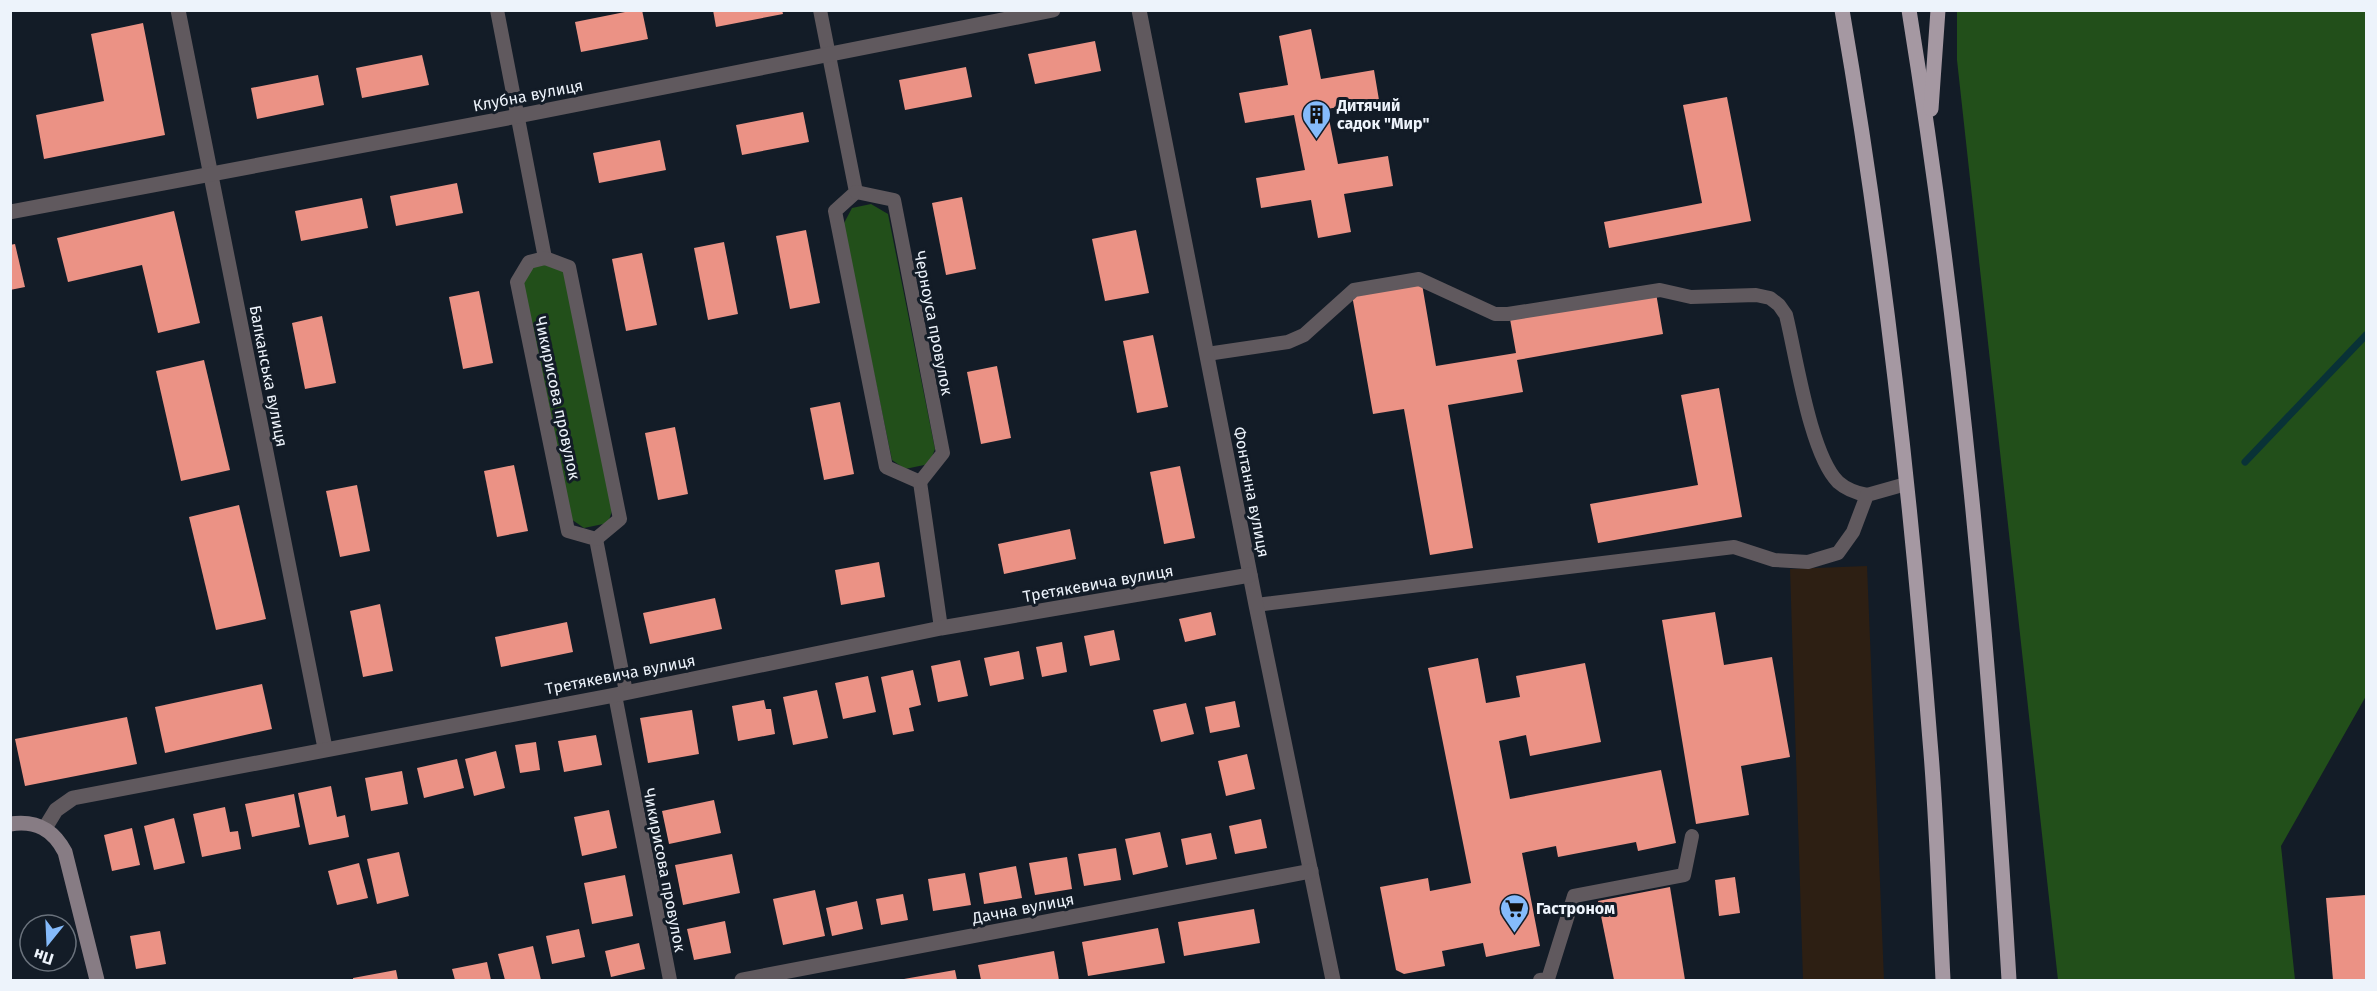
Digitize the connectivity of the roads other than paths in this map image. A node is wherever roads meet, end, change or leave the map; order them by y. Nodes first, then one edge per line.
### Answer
1 (178, 10) edge
2 (497, 10) edge
3 (820, 10) edge
4 (1053, 10) edge
5 (1139, 10) edge
6 (1842, 10) edge
7 (1909, 10) edge
8 (1938, 10) edge
9 (828, 54) junction
10 (518, 116) junction
11 (1930, 136) junction
12 (210, 175) junction
13 (856, 192) junction
14 (10, 212) edge
15 (545, 258) junction
16 (1207, 354) junction
17 (920, 482) junction
18 (1906, 484) junction
19 (1867, 495) junction
20 (596, 539) junction
21 (1250, 575) junction
22 (1256, 605) junction
23 (941, 628) junction
24 (620, 693) junction
25 (325, 748) junction
26 (10, 824) edge
27 (45, 828) junction
28 (1692, 836) dead end
29 (1311, 871) junction
30 (97, 981) edge
31 (670, 981) edge
32 (742, 981) edge
33 (1333, 981) edge
34 (1540, 981) edge
35 (1943, 981) edge
36 (2009, 981) edge

1 - 12 street, Балканська вулиця
2 - 10 lane
3 - 9 lane
4 - 9 street, Клубна вулиця
5 - 16 street, Фонтанна вулиця
6 - 18 main road
7 - 11 main road
8 - 11 main road
9 - 10 street, Клубна вулиця
9 - 13 lane
10 - 12 street, Клубна вулиця
10 - 15 lane
11 - 36 main road
12 - 14 street, Клубна вулиця
12 - 25 street, Балканська вулиця
13 - 17 lane
13 - 17 lane, Черноуса провулок
15 - 20 lane
15 - 20 lane, Чикирисова провулок
16 - 19 lane
16 - 21 street, Фонтанна вулиця
17 - 23 lane
18 - 19 lane
18 - 35 main road
19 - 22 lane
20 - 24 lane, Чикирисова провулок
21 - 22 street, Фонтанна вулиця
21 - 23 street, Третякевича вулиця
22 - 29 street, Фонтанна вулиця
23 - 24 street, Третякевича вулиця
24 - 25 street, Третякевича вулиця
24 - 31 lane, Чикирисова провулок
25 - 27 street, Третякевича вулиця
26 - 27 street
27 - 30 street
28 - 34 lane
29 - 32 street, Дачна вулиця
29 - 33 street, Фонтанна вулиця

